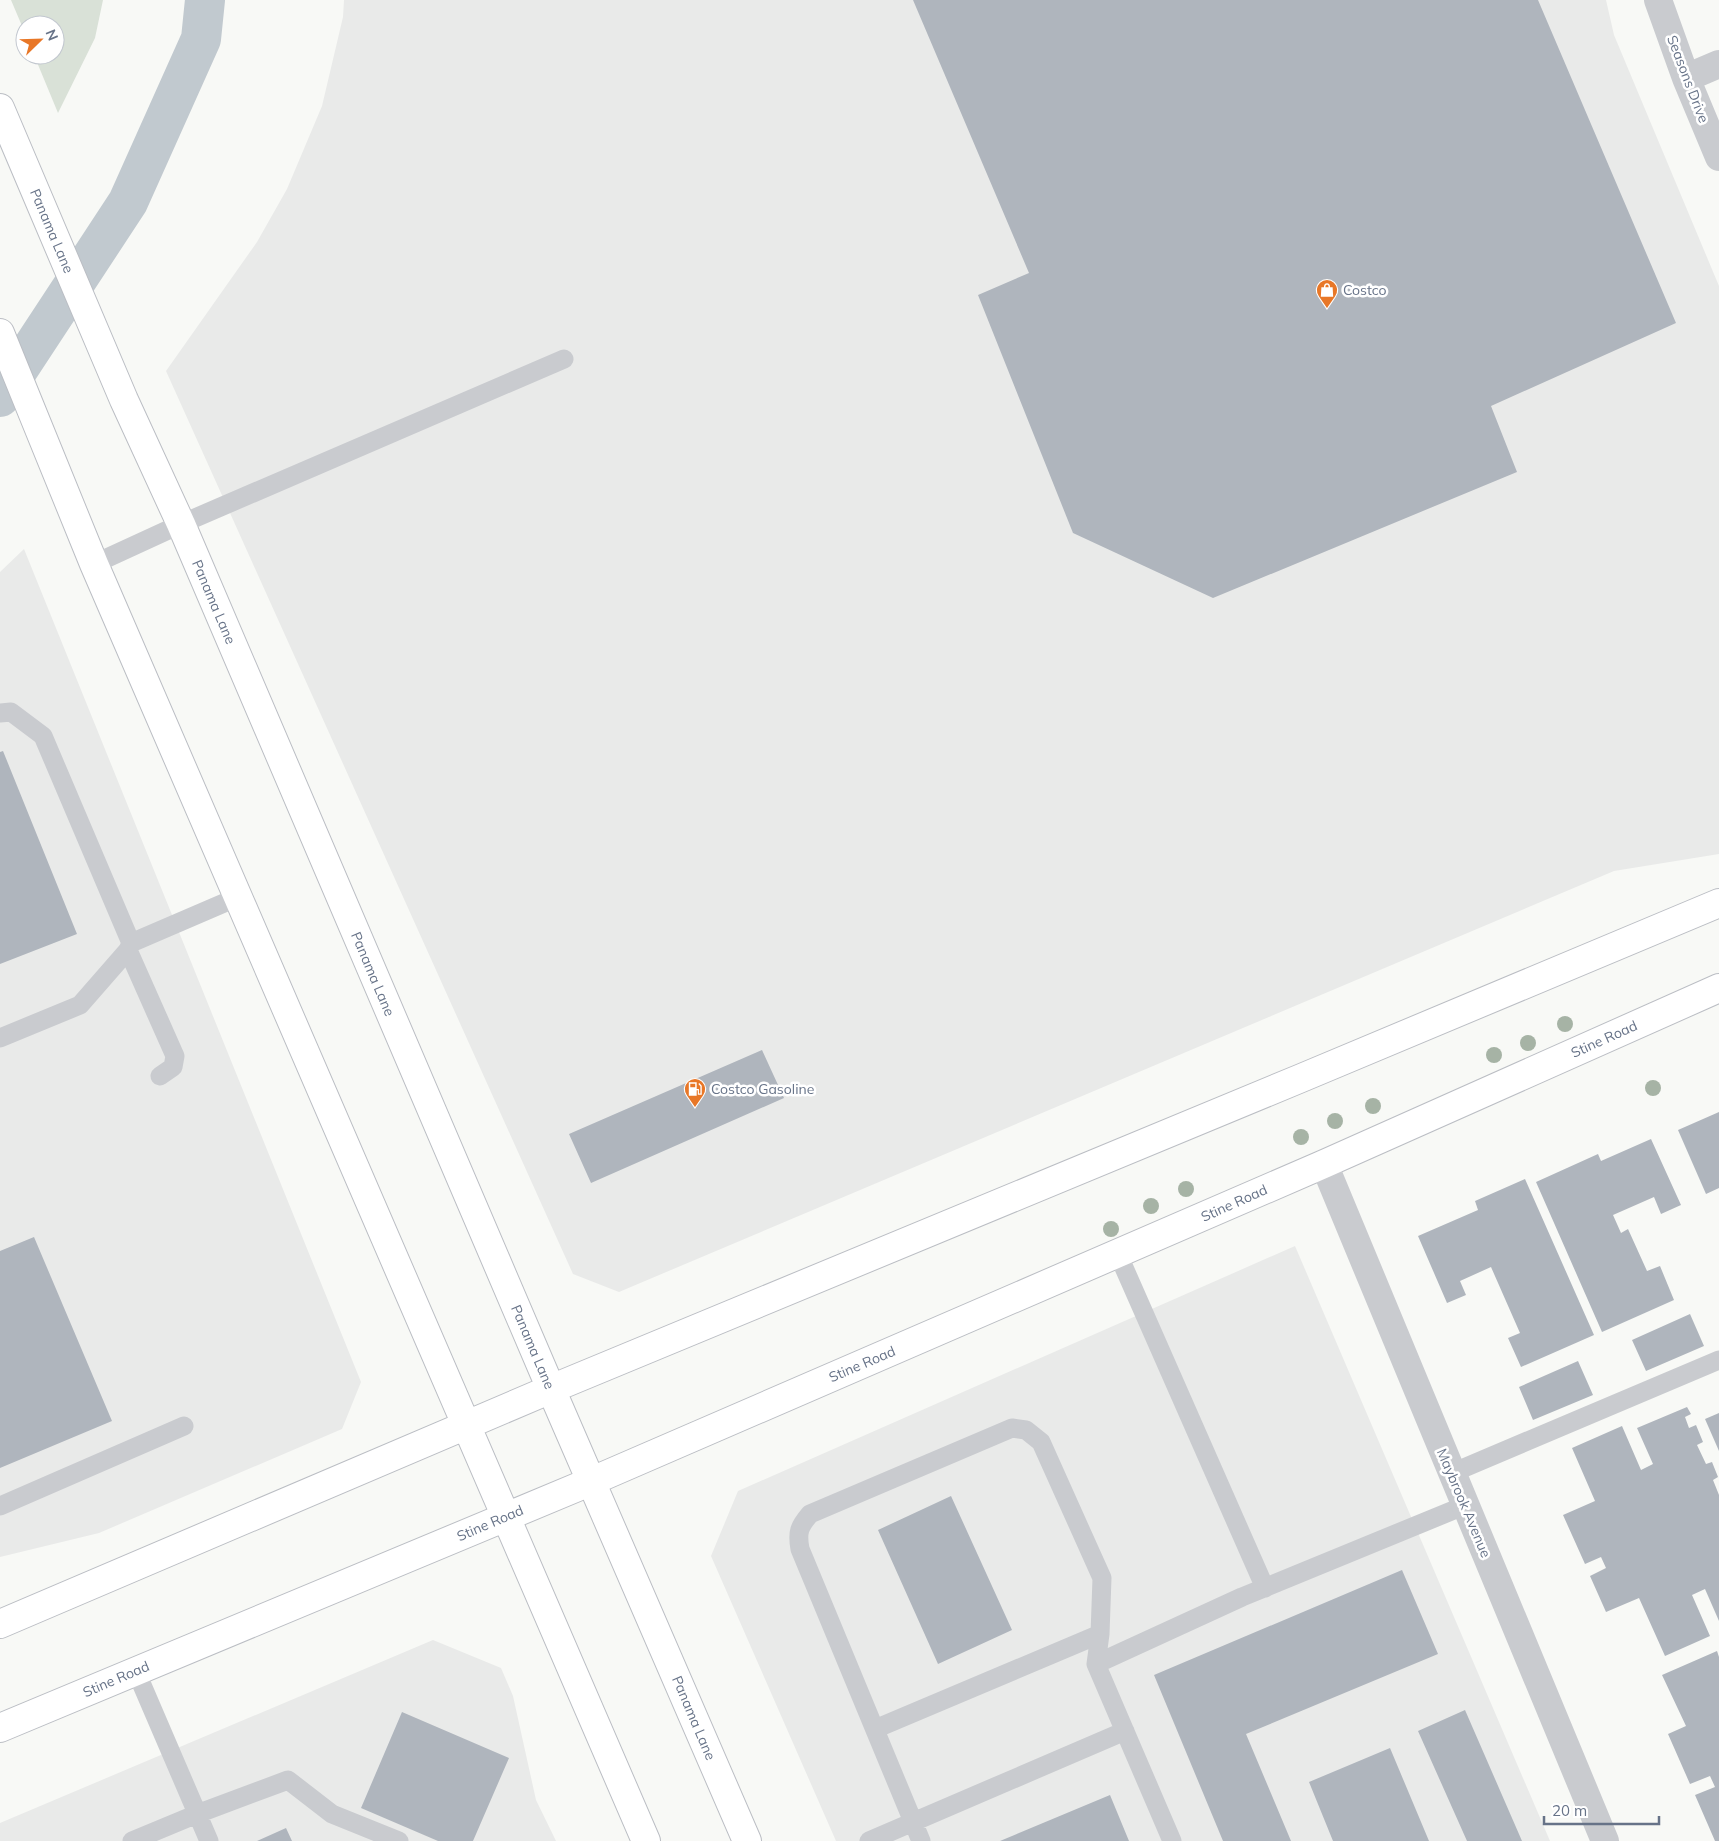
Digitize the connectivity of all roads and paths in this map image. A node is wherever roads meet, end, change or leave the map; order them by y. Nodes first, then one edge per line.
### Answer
1 (1658, 0) edge
2 (1719, 64) edge
3 (1686, 78) junction
4 (0, 108) edge
5 (1719, 157) edge
6 (0, 333) edge
7 (564, 359) dead end
8 (181, 524) junction
9 (94, 564) junction
10 (0, 713) edge
11 (238, 897) junction
12 (1719, 903) edge
13 (130, 946) junction
14 (1713, 990) edge
15 (0, 1038) edge
16 (160, 1076) dead end
17 (1324, 1164) junction
18 (1118, 1254) junction
19 (1719, 1360) edge
20 (551, 1389) junction
21 (467, 1425) junction
22 (184, 1426) dead end
23 (1452, 1473) junction
24 (592, 1481) junction
25 (1466, 1505) junction
26 (0, 1506) edge
27 (506, 1516) junction
28 (1265, 1588) junction
29 (0, 1624) edge
30 (1100, 1634) junction
31 (1096, 1664) junction
32 (136, 1671) junction
33 (0, 1728) edge
34 (875, 1729) junction
35 (1125, 1732) junction
36 (197, 1814) junction
37 (913, 1822) junction
38 (132, 1841) edge
39 (209, 1841) edge
40 (399, 1841) edge
41 (646, 1841) edge
42 (746, 1841) edge
43 (869, 1841) edge
44 (921, 1841) edge
45 (1172, 1841) edge
46 (1605, 1841) edge

1 - 3 street, Seasons Drive
2 - 3 street
3 - 5 street, Seasons Drive
4 - 8 main road, Panama Lane
6 - 9 main road
7 - 8 lane
8 - 9 lane
8 - 20 main road, Panama Lane
9 - 11 main road
10 - 13 lane
11 - 13 lane
11 - 21 main road
12 - 20 main road
13 - 15 lane
13 - 16 lane
14 - 17 main road, Stine Road
17 - 18 main road, Stine Road
17 - 23 street, Maybrook Avenue
18 - 24 main road, Stine Road
18 - 28 lane
19 - 23 lane
20 - 21 main road
20 - 24 main road, Panama Lane
21 - 27 main road
21 - 29 main road
22 - 26 lane
23 - 25 street, Maybrook Avenue
24 - 27 main road, Stine Road
24 - 42 main road, Panama Lane
25 - 28 lane
25 - 46 street, Maybrook Avenue
27 - 32 main road, Stine Road
27 - 41 main road
28 - 31 lane
30 - 31 lane
30 - 34 lane
30 - 34 lane
31 - 35 lane
32 - 33 main road, Stine Road
32 - 36 lane
34 - 37 lane
35 - 37 lane
35 - 45 lane
36 - 38 lane
36 - 39 lane
36 - 40 lane
37 - 43 lane
37 - 44 lane

